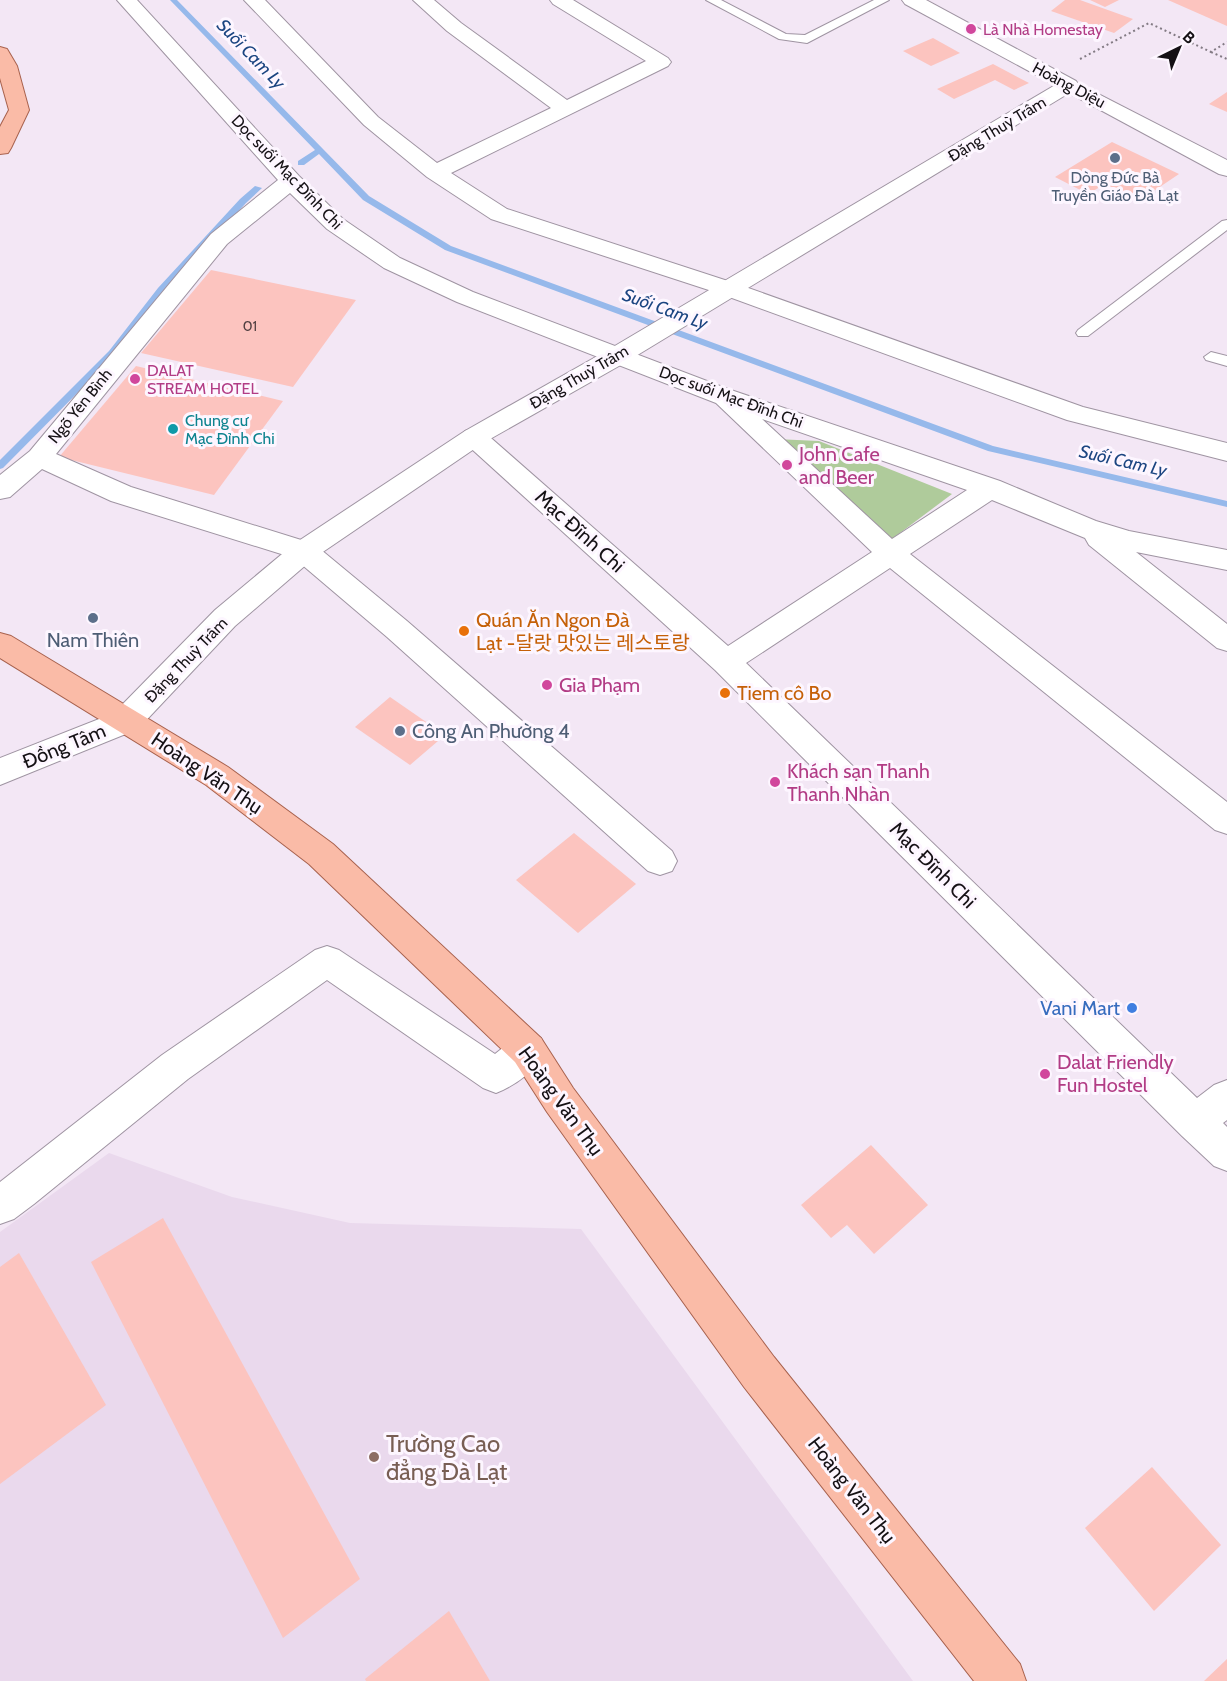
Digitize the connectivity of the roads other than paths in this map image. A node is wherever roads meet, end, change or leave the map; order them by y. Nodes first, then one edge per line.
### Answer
1 (127, 0) edge
2 (254, 0) edge
3 (423, 0) edge
4 (560, 0) edge
5 (712, 0) edge
6 (883, 0) edge
7 (912, 0) edge
8 (0, 53) edge
9 (1069, 85) junction
10 (565, 108) junction
11 (0, 148) edge
12 (1227, 169) edge
13 (435, 172) junction
14 (291, 181) junction
15 (1227, 225) edge
16 (729, 289) junction
17 (1083, 333) dead end
18 (617, 356) junction
19 (1211, 357) dead end
20 (1227, 360) edge
21 (719, 395) junction
22 (474, 437) junction
23 (1227, 452) edge
24 (39, 457) junction
25 (990, 488) junction
26 (0, 490) edge
27 (1086, 528) junction
28 (304, 551) junction
29 (890, 553) junction
30 (1227, 560) edge
31 (1227, 640) edge
32 (0, 644) edge
33 (726, 662) junction
34 (127, 720) junction
35 (0, 772) edge
36 (1227, 821) edge
37 (660, 861) dead end
38 (528, 1050) junction
39 (1227, 1097) edge
40 (1195, 1123) junction
41 (1227, 1153) edge
42 (0, 1205) edge
43 (1003, 1681) edge

1 - 14 street, Dọc suối Mạc Đĩnh Chi
2 - 13 street
3 - 10 street
4 - 10 street
5 - 6 lane
7 - 9 street, Hoàng Diệu
8 - 11 main road
9 - 12 street, Hoàng Diệu
9 - 16 street, Đặng Thuỳ Trâm
10 - 13 street
13 - 16 street
14 - 18 street, Dọc suối Mạc Đĩnh Chi
14 - 24 street, Ngõ Yên Bình
15 - 17 lane
16 - 18 street, Đặng Thuỳ Trâm
16 - 23 street
18 - 21 street, Dọc suối Mạc Đĩnh Chi
18 - 22 street, Đặng Thuỳ Trâm
19 - 20 lane
21 - 25 street, Dọc suối Mạc Đĩnh Chi
21 - 29 street
22 - 28 street, Đặng Thuỳ Trâm
22 - 33 street, Mạc Đĩnh Chi
24 - 26 street
24 - 28 street, Ngõ Yên Bình
25 - 27 street, Dọc suối Mạc Đĩnh Chi
25 - 29 street
27 - 30 street, Dọc suối Mạc Đĩnh Chi
27 - 31 street
28 - 34 street, Đặng Thuỳ Trâm
28 - 37 street
29 - 33 street
29 - 36 street
32 - 34 main road, Hoàng Văn Thụ
33 - 40 street, Mạc Đĩnh Chi
34 - 35 street, Đồng Tâm
34 - 38 main road, Hoàng Văn Thụ
38 - 42 street
38 - 43 main road, Hoàng Văn Thụ
39 - 40 street
40 - 41 street, Mạc Đĩnh Chi

